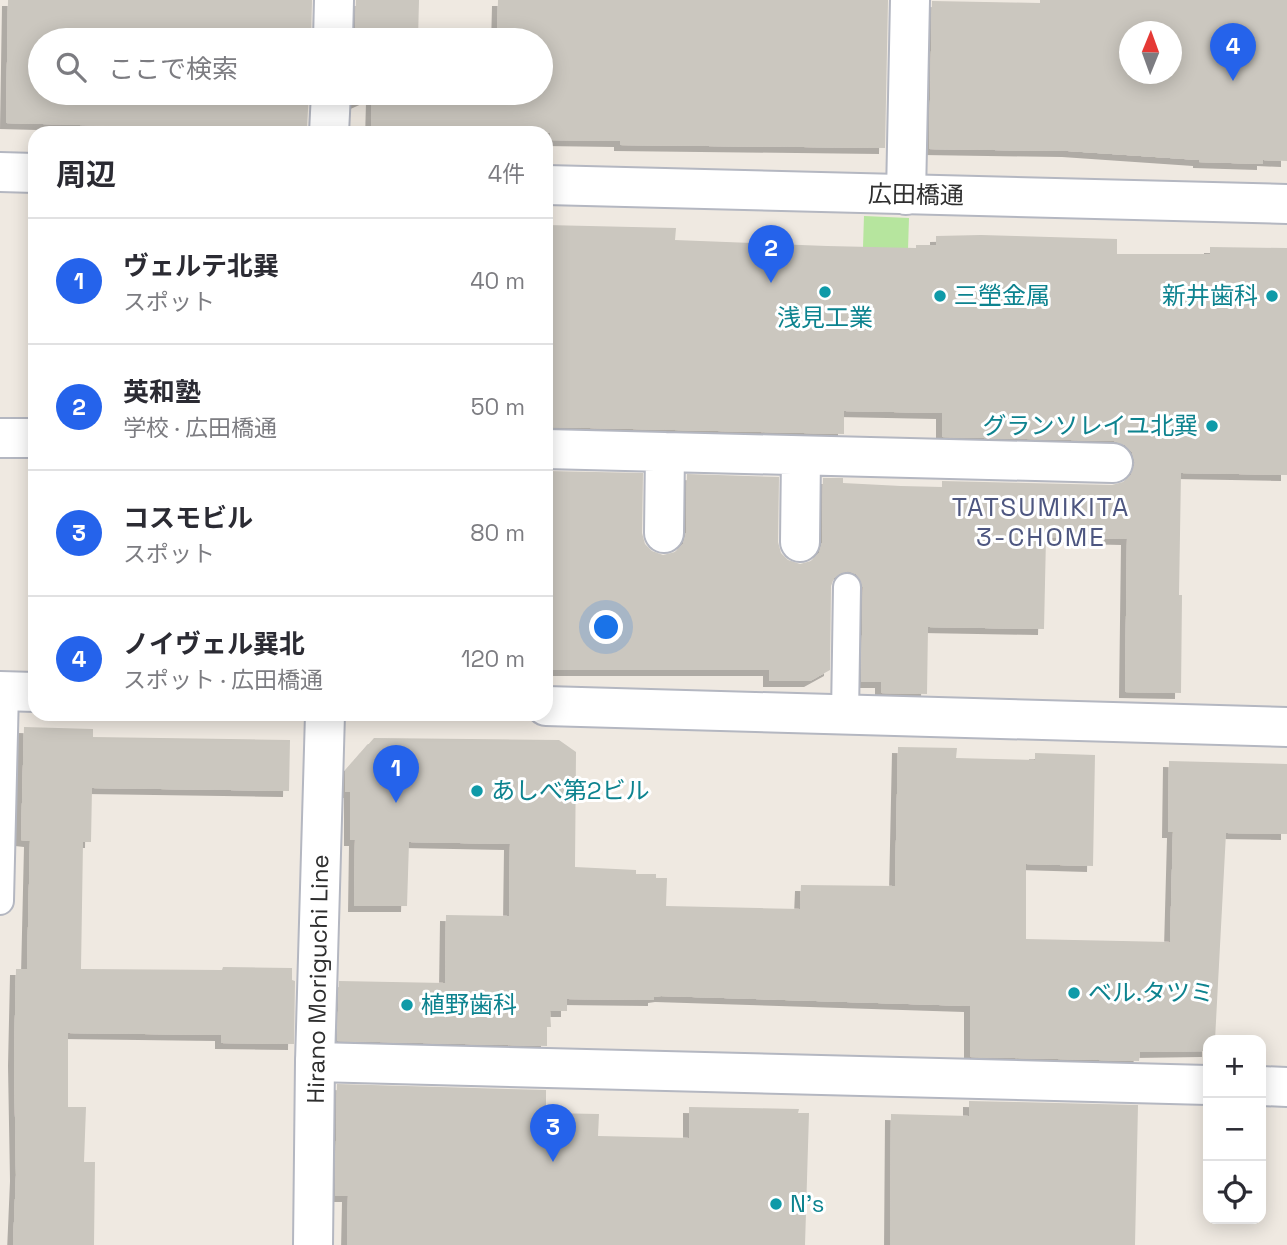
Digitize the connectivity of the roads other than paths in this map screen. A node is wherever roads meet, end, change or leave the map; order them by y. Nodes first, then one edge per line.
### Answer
1 (334, 0) edge
2 (910, 0) edge
3 (333, 28) edge
4 (331, 105) edge
5 (330, 126) edge
6 (0, 172) edge
7 (28, 173) edge
8 (553, 185) edge
9 (906, 195) junction
10 (1287, 204) edge
11 (0, 438) edge
12 (28, 438) edge
13 (553, 450) edge
14 (665, 452) junction
15 (802, 456) junction
16 (1114, 463) dead end
17 (664, 533) dead end
18 (800, 542) dead end
19 (847, 587) dead end
20 (13, 691) edge
21 (553, 706) edge
22 (845, 715) junction
23 (325, 721) edge
24 (1287, 727) edge
25 (0, 901) edge
26 (315, 1062) junction
27 (1203, 1085) edge
28 (1266, 1086) edge
29 (1287, 1087) edge
30 (313, 1245) edge

1 - 3 street
2 - 9 street
4 - 5 street
6 - 7 street
8 - 9 street, 広田橋通
9 - 10 street, 広田橋通
11 - 12 street
13 - 14 street
14 - 15 street
14 - 17 street
15 - 16 street
15 - 18 street
19 - 22 lane
20 - 25 lane
21 - 22 street
22 - 24 street
23 - 26 street, Hirano Moriguchi Line
26 - 27 street
26 - 30 street, Hirano Moriguchi Line
28 - 29 street

